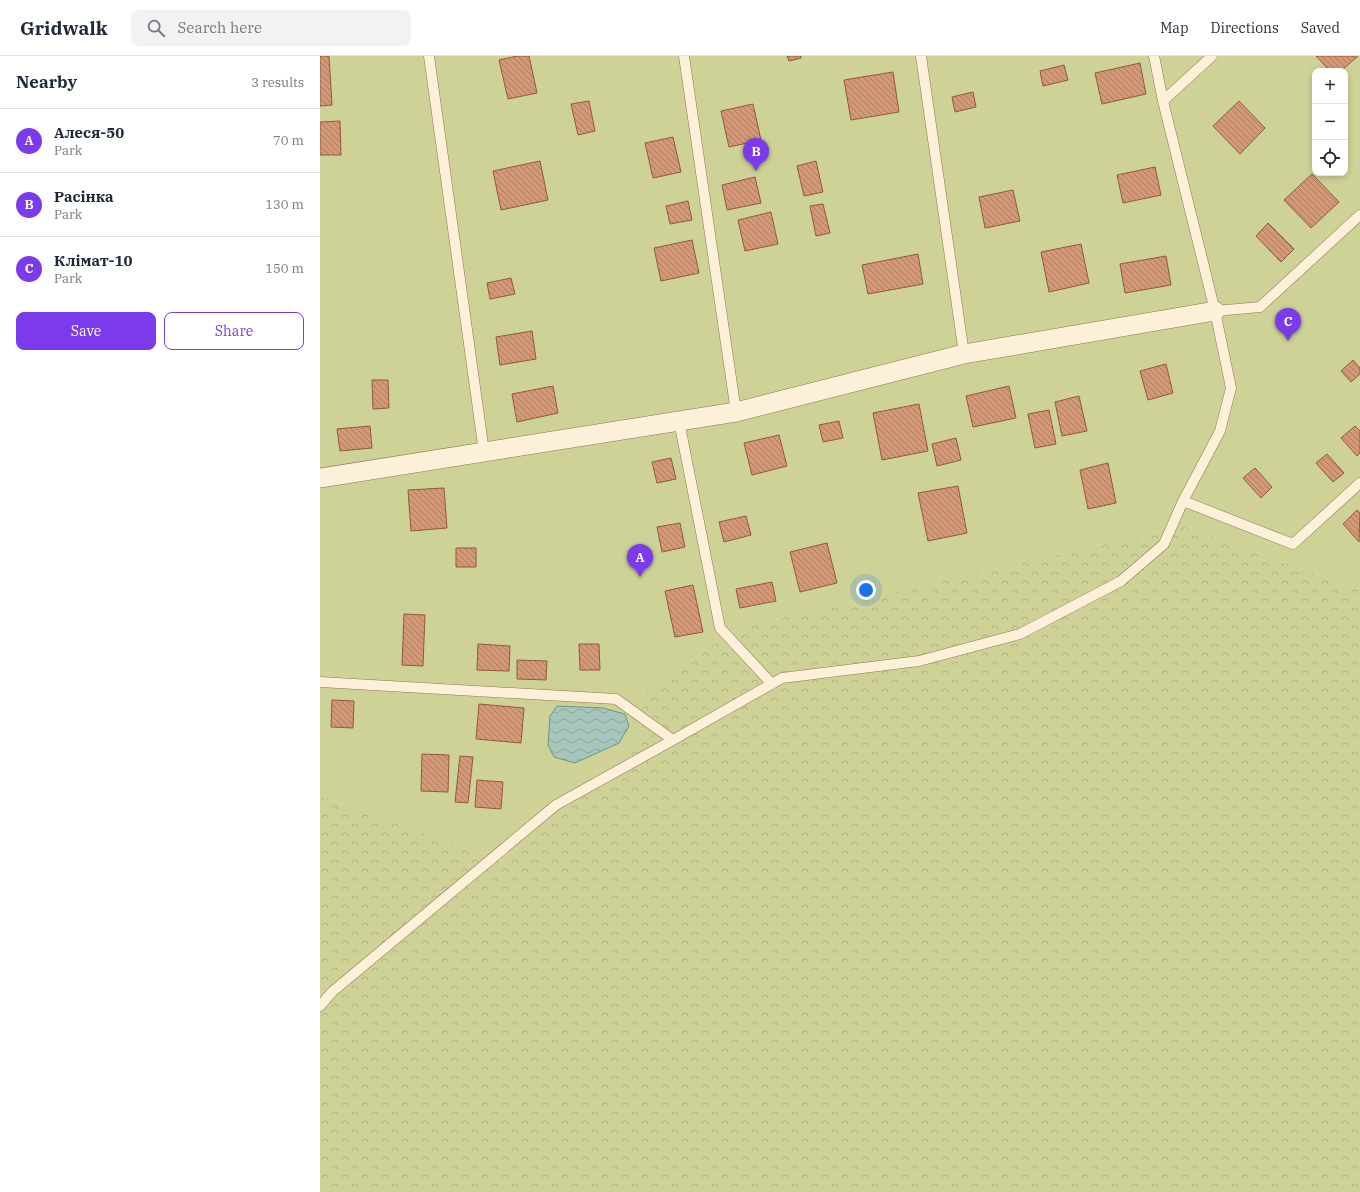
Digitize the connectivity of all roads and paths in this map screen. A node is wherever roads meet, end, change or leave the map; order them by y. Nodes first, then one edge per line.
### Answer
1 (429, 56) edge
2 (684, 56) edge
3 (921, 56) edge
4 (1154, 56) edge
5 (1212, 56) edge
6 (1163, 101) junction
7 (1360, 215) edge
8 (1215, 311) junction
9 (964, 354) junction
10 (736, 412) junction
11 (679, 421) junction
12 (484, 452) junction
13 (320, 478) edge
14 (1360, 483) edge
15 (1183, 501) junction
16 (320, 682) edge
17 (772, 684) junction
18 (673, 740) junction
19 (320, 1006) edge

1 - 12 lane
2 - 10 lane
3 - 9 lane
4 - 6 lane
5 - 6 lane
6 - 8 lane
7 - 8 lane
8 - 9 street
8 - 15 lane
9 - 10 street
10 - 11 street
11 - 12 street
11 - 17 lane
12 - 13 street
14 - 15 lane
15 - 17 lane
16 - 18 lane
17 - 18 lane
18 - 19 lane

